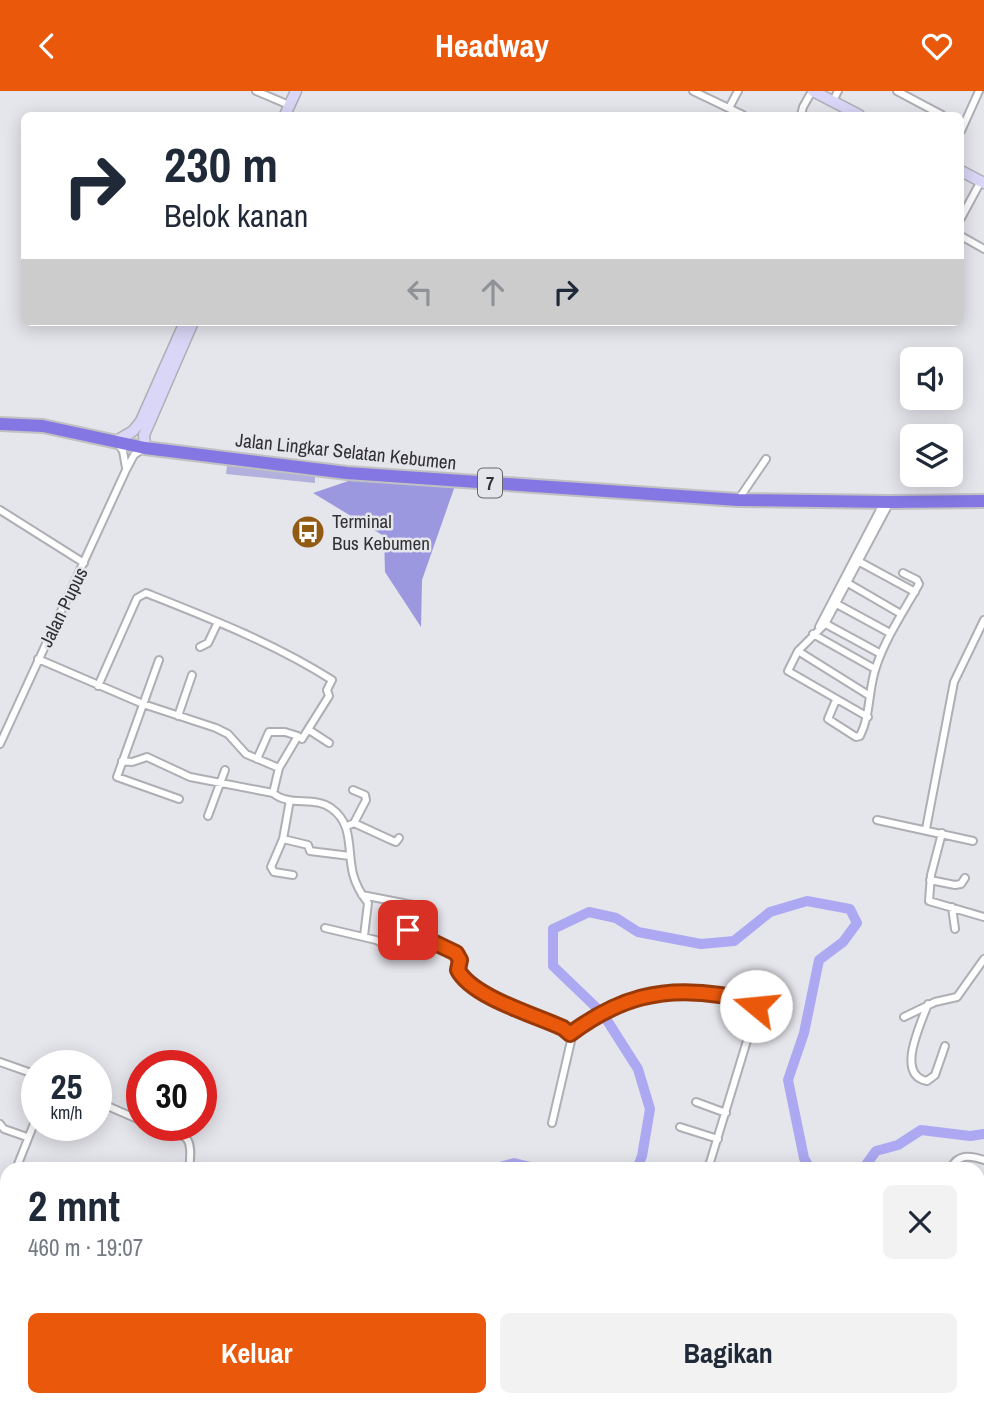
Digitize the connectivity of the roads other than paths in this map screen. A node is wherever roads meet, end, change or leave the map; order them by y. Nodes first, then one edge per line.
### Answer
1 (256, 91) edge
2 (290, 91) edge
3 (296, 91) edge
4 (693, 91) edge
5 (738, 91) edge
6 (813, 91) edge
7 (838, 91) edge
8 (897, 91) edge
9 (979, 91) edge
10 (833, 101) junction
11 (286, 108) edge
12 (729, 108) junction
13 (737, 112) edge
14 (802, 112) edge
15 (853, 112) edge
16 (936, 112) edge
17 (964, 124) edge
18 (964, 173) edge
19 (982, 182) edge
20 (964, 213) edge
21 (964, 238) edge
22 (984, 249) edge
23 (183, 326) edge
24 (191, 326) edge
25 (0, 424) edge
26 (116, 441) junction
27 (145, 448) junction
28 (766, 459) dead end
29 (126, 470) junction
30 (738, 500) junction
31 (984, 501) edge
32 (887, 502) junction
33 (0, 510) edge
34 (857, 561) junction
35 (84, 563) junction
36 (903, 573) dead end
37 (846, 582) junction
38 (915, 592) junction
39 (834, 603) junction
40 (901, 614) junction
41 (984, 620) edge
42 (218, 622) junction
43 (822, 624) junction
44 (890, 633) junction
45 (813, 634) junction
46 (846, 634) junction
47 (200, 647) dead end
48 (838, 647) junction
49 (798, 651) junction
50 (881, 654) junction
51 (38, 659) junction
52 (159, 660) dead end
53 (875, 669) junction
54 (192, 675) dead end
55 (97, 686) junction
56 (870, 696) junction
57 (836, 700) junction
58 (143, 704) junction
59 (178, 716) junction
60 (868, 717) junction
61 (309, 730) junction
62 (301, 739) junction
63 (329, 743) dead end
64 (0, 744) edge
65 (257, 759) junction
66 (122, 761) junction
67 (279, 768) junction
68 (226, 770) dead end
69 (221, 781) junction
70 (353, 790) dead end
71 (273, 793) junction
72 (179, 799) dead end
73 (290, 800) junction
74 (208, 816) dead end
75 (877, 820) dead end
76 (350, 824) junction
77 (926, 829) junction
78 (942, 833) junction
79 (398, 838) dead end
80 (283, 839) junction
81 (973, 841) dead end
82 (350, 856) junction
83 (293, 875) dead end
84 (965, 878) dead end
85 (930, 880) junction
86 (362, 895) junction
87 (953, 907) junction
88 (984, 917) edge
89 (325, 928) dead end
90 (955, 929) dead end
91 (364, 936) junction
92 (401, 954) dead end
93 (984, 959) edge
94 (928, 1004) junction
95 (904, 1017) dead end
96 (570, 1034) junction
97 (945, 1046) dead end
98 (0, 1062) edge
99 (21, 1069) edge
100 (696, 1102) dead end
101 (726, 1113) junction
102 (552, 1123) dead end
103 (0, 1124) edge
104 (680, 1127) dead end
105 (21, 1135) edge
106 (718, 1139) junction
107 (26, 1141) edge
108 (190, 1141) edge
109 (984, 1160) edge
110 (18, 1162) edge
111 (190, 1162) edge
112 (710, 1162) edge
113 (955, 1162) edge

1 - 11 street
2 - 11 street
3 - 11 street
4 - 12 street
5 - 12 street
6 - 10 street
6 - 14 street
7 - 10 street
8 - 16 street
9 - 17 street
10 - 15 street
12 - 13 street
18 - 19 street
19 - 20 street
21 - 22 street
23 - 26 street
24 - 27 street, Jalan Pupus
25 - 26 highway, Jalan Lingkar Selatan Kebumen / 7
26 - 27 highway, Jalan Lingkar Selatan Kebumen / 7
26 - 29 street
27 - 29 street, Jalan Pupus
27 - 30 highway, Jalan Lingkar Selatan Kebumen / 7
28 - 30 street
29 - 35 street, Jalan Pupus
30 - 32 highway, Jalan Lingkar Selatan Kebumen / 7
31 - 32 highway, Jalan Lingkar Selatan Kebumen / 7
32 - 34 street
33 - 35 street
34 - 37 street
34 - 38 street
35 - 51 street, Jalan Pupus
36 - 38 street
37 - 39 street
37 - 40 street
38 - 40 street
39 - 43 street
39 - 44 street
40 - 44 street
41 - 77 street
42 - 47 street
42 - 55 street
42 - 61 street
43 - 45 street
43 - 46 street
44 - 50 street
45 - 48 street
45 - 49 street
46 - 48 street
46 - 50 street
48 - 53 street
49 - 56 street
49 - 57 street
50 - 53 street
51 - 55 street
51 - 64 street, Jalan Pupus
52 - 58 street
53 - 56 street
54 - 59 street
55 - 58 street
56 - 60 street
57 - 60 street
57 - 60 street
58 - 59 street
58 - 66 street
59 - 65 street
61 - 62 street
61 - 63 street
62 - 65 street
62 - 67 street
65 - 67 street
66 - 69 street
66 - 72 street
67 - 71 street
68 - 69 street
69 - 71 street
69 - 74 street
70 - 76 street
71 - 73 street
73 - 76 street
73 - 80 street
75 - 77 street
76 - 79 street
76 - 82 street
77 - 78 street
78 - 81 street
78 - 85 street
80 - 82 street
80 - 83 street
82 - 86 street
84 - 85 street
85 - 87 street
86 - 91 street
86 - 96 street
87 - 88 street
87 - 90 street
89 - 91 street
91 - 92 street
93 - 94 street
94 - 95 street
94 - 97 street
96 - 101 street
96 - 102 street
98 - 99 street
100 - 101 street
101 - 106 street
103 - 105 street
104 - 106 street
106 - 112 street
107 - 110 street
108 - 111 street
109 - 113 street

